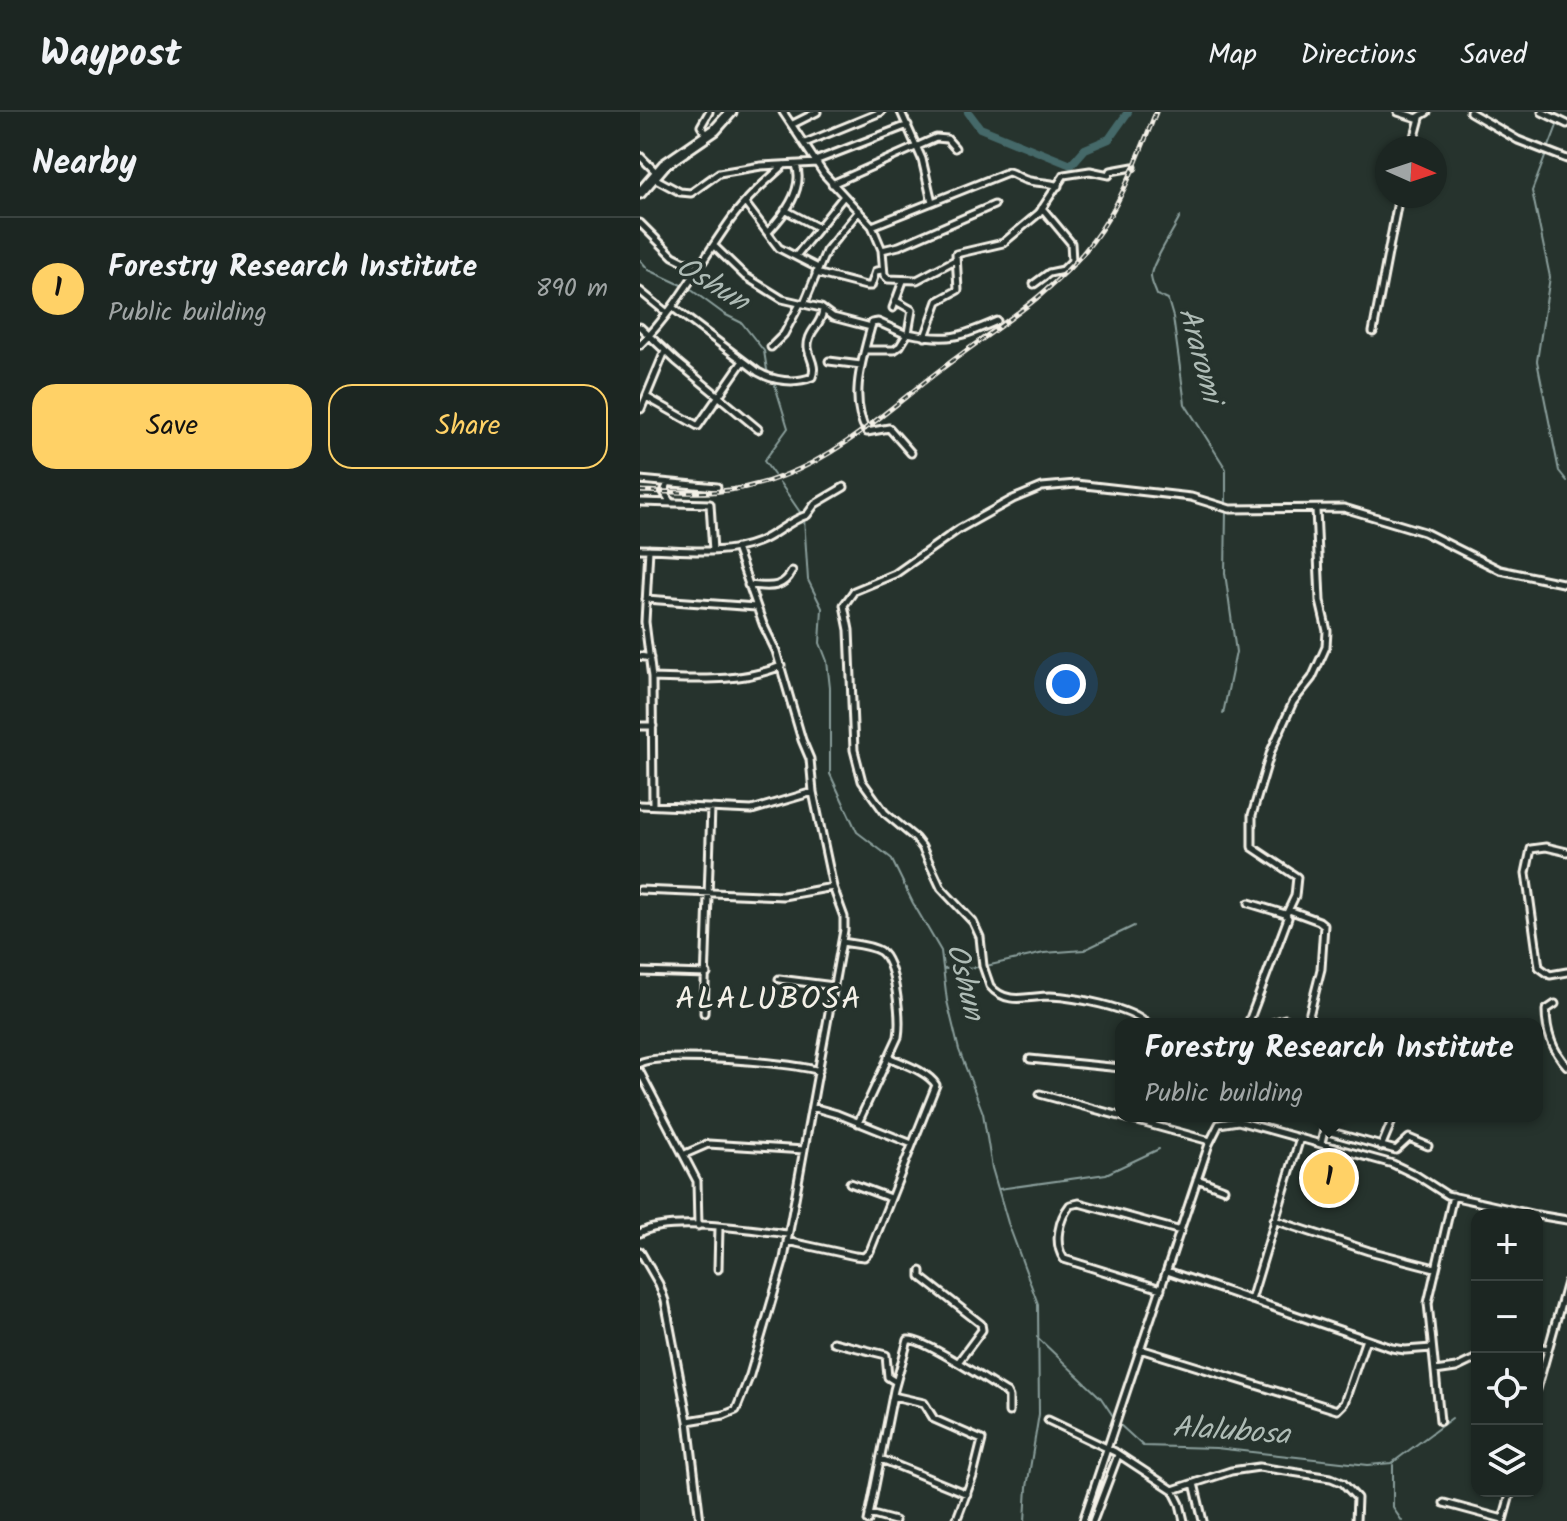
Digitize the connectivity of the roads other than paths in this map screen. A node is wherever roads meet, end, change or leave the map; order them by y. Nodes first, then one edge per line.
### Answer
1 (709, 112) edge
2 (731, 112) edge
3 (783, 112) edge
4 (817, 112) edge
5 (881, 112) edge
6 (901, 112) edge
7 (1398, 112) edge
8 (1427, 112) edge
9 (1470, 112) edge
10 (1542, 112) edge
11 (1420, 117) junction
12 (793, 124) junction
13 (1567, 124) edge
14 (908, 125) junction
15 (708, 136) junction
16 (1415, 136) edge
17 (805, 143) junction
18 (917, 146) junction
19 (955, 148) dead end
20 (640, 156) edge
21 (1567, 159) edge
22 (815, 162) junction
23 (784, 165) junction
24 (796, 165) junction
25 (1133, 167) dead end
26 (654, 174) junction
27 (832, 184) junction
28 (1058, 186) junction
29 (640, 193) edge
30 (844, 196) junction
31 (932, 202) junction
32 (745, 203) junction
33 (994, 205) dead end
34 (1042, 208) junction
35 (1397, 208) edge
36 (785, 210) junction
37 (859, 211) junction
38 (640, 223) edge
39 (872, 226) junction
40 (817, 227) junction
41 (768, 232) junction
42 (714, 246) junction
43 (882, 250) junction
44 (796, 256) junction
45 (955, 260) junction
46 (699, 269) junction
47 (817, 270) junction
48 (883, 270) junction
49 (903, 281) junction
50 (1034, 284) dead end
51 (640, 291) edge
52 (802, 304) junction
53 (672, 307) junction
54 (823, 310) junction
55 (667, 313) junction
56 (997, 321) dead end
57 (640, 327) edge
58 (871, 327) junction
59 (1373, 332) dead end
60 (907, 334) junction
61 (650, 335) junction
62 (925, 337) junction
63 (640, 345) edge
64 (771, 347) dead end
65 (865, 350) junction
66 (665, 351) junction
67 (743, 361) junction
68 (829, 361) dead end
69 (861, 365) junction
70 (720, 396) junction
71 (648, 398) junction
72 (641, 409) edge
73 (758, 429) dead end
74 (911, 453) dead end
75 (640, 480) edge
76 (668, 483) junction
77 (717, 487) dead end
78 (844, 487) dead end
79 (640, 502) edge
80 (672, 504) junction
81 (1316, 509) junction
82 (736, 548) junction
83 (640, 549) edge
84 (649, 549) junction
85 (713, 551) junction
86 (792, 571) dead end
87 (1567, 584) edge
88 (748, 585) junction
89 (646, 599) junction
90 (756, 607) junction
91 (640, 656) edge
92 (650, 658) junction
93 (781, 666) junction
94 (652, 678) junction
95 (640, 726) edge
96 (653, 726) junction
97 (813, 792) junction
98 (640, 805) edge
99 (653, 805) junction
100 (711, 808) junction
101 (1567, 852) edge
102 (833, 887) junction
103 (640, 890) edge
104 (709, 893) junction
105 (1249, 903) dead end
106 (1288, 912) junction
107 (842, 942) junction
108 (640, 972) edge
109 (1567, 972) edge
110 (707, 974) junction
111 (779, 979) dead end
112 (834, 986) junction
113 (1555, 1004) dead end
114 (704, 1013) dead end
115 (1140, 1018) edge
116 (1250, 1018) edge
117 (1309, 1018) edge
118 (888, 1057) junction
119 (1030, 1059) dead end
120 (640, 1063) edge
121 (1567, 1066) edge
122 (1115, 1067) edge
123 (819, 1071) junction
124 (640, 1072) edge
125 (1040, 1094) dead end
126 (812, 1107) junction
127 (1115, 1115) edge
128 (1141, 1122) edge
129 (1226, 1122) edge
130 (1240, 1122) edge
131 (1326, 1122) edge
132 (1391, 1122) edge
133 (858, 1123) junction
134 (1324, 1130) junction
135 (1300, 1138) junction
136 (1210, 1141) junction
137 (912, 1144) junction
138 (1321, 1144) junction
139 (1428, 1146) dead end
140 (1381, 1147) junction
141 (804, 1150) junction
142 (685, 1154) junction
143 (1197, 1179) junction
144 (850, 1183) dead end
145 (1224, 1189) dead end
146 (1453, 1196) junction
147 (890, 1198) junction
148 (1510, 1209) edge
149 (1543, 1216) edge
150 (1274, 1220) junction
151 (1567, 1220) edge
152 (698, 1226) junction
153 (719, 1227) junction
154 (1181, 1231) junction
155 (640, 1233) edge
156 (788, 1238) junction
157 (640, 1251) edge
158 (1435, 1268) junction
159 (718, 1269) dead end
160 (921, 1271) dead end
161 (1167, 1271) junction
162 (1567, 1282) edge
163 (1161, 1289) junction
164 (1251, 1300) junction
165 (1366, 1339) junction
166 (833, 1342) dead end
167 (1432, 1348) junction
168 (1543, 1348) edge
169 (1140, 1349) junction
170 (1548, 1349) junction
171 (959, 1361) junction
172 (1471, 1361) edge
173 (1543, 1367) edge
174 (1435, 1371) junction
175 (896, 1382) junction
176 (893, 1396) junction
177 (1009, 1412) dead end
178 (1048, 1420) dead end
179 (688, 1421) junction
180 (1440, 1421) dead end
181 (1107, 1449) junction
182 (1118, 1455) junction
183 (881, 1459) junction
184 (1194, 1483) junction
185 (1173, 1490) junction
186 (967, 1494) junction
187 (1509, 1497) edge
188 (1444, 1503) dead end
189 (868, 1517) edge
190 (1502, 1520) edge
191 (700, 1521) edge
192 (895, 1521) edge
193 (956, 1521) edge
194 (1083, 1521) edge
195 (1093, 1521) edge
196 (1184, 1521) edge
197 (1203, 1521) edge
198 (1356, 1521) edge

1 - 15 street
2 - 15 highway
3 - 12 street
4 - 12 street
5 - 17 street
6 - 14 street
7 - 11 street
8 - 11 street
9 - 21 street
10 - 13 street
11 - 16 street
12 - 17 street
14 - 18 street
14 - 22 street
15 - 26 highway
17 - 22 street
18 - 19 street
18 - 27 street
18 - 31 street
20 - 26 street
22 - 24 street
22 - 27 street
23 - 24 street
23 - 26 street
23 - 32 street
24 - 36 street
25 - 28 street
26 - 29 highway
27 - 30 street
28 - 31 street
28 - 34 street
30 - 37 street
30 - 40 street
31 - 39 street
32 - 41 street
32 - 42 street
33 - 43 street
34 - 45 street
34 - 50 street
35 - 59 street
36 - 40 street
36 - 41 street
37 - 39 street
37 - 47 street
38 - 46 street
39 - 43 street
40 - 44 street
41 - 44 street
42 - 46 street
42 - 52 street
43 - 48 street
44 - 47 street
45 - 49 street
45 - 62 street
46 - 53 street
47 - 48 street
47 - 52 street
48 - 49 street
49 - 60 street
51 - 55 street
52 - 54 street
52 - 64 street
53 - 55 street
53 - 67 street
54 - 58 street
54 - 67 street
55 - 61 street
56 - 62 street
57 - 61 street
58 - 60 street
58 - 65 street
60 - 62 street
60 - 65 street
61 - 63 street
61 - 66 street
65 - 69 street
66 - 70 street
66 - 71 street
67 - 70 street
68 - 69 street
69 - 74 street
70 - 71 street
70 - 73 street
71 - 72 street
75 - 76 street
76 - 77 street
76 - 80 street
78 - 82 street
79 - 80 street
80 - 85 street
81 - 87 street
81 - 106 street
81 - 115 street
82 - 85 street
82 - 88 street
83 - 84 street
84 - 85 street
84 - 89 street
86 - 88 street
88 - 90 street
89 - 90 street
89 - 92 street
90 - 93 street
91 - 92 street
92 - 94 street
93 - 94 street
93 - 97 street
94 - 96 street
95 - 96 street
96 - 99 street
97 - 100 street
97 - 102 street
98 - 99 street
99 - 100 street
100 - 104 street
101 - 109 street
102 - 104 street
102 - 107 street
103 - 104 street
104 - 110 street
105 - 106 street
106 - 116 street
106 - 117 street
107 - 112 street
107 - 118 street
108 - 110 street
110 - 114 street
111 - 112 street
112 - 123 street
113 - 121 street
118 - 133 street
118 - 137 street
119 - 122 street
120 - 123 street
123 - 126 street
124 - 142 street
125 - 127 street
126 - 133 street
126 - 141 street
128 - 136 street
129 - 136 street
130 - 135 street
131 - 134 street
132 - 140 street
133 - 137 street
134 - 138 street
134 - 140 street
135 - 138 street
135 - 150 street
136 - 143 street
137 - 147 street
138 - 146 street
139 - 140 street
141 - 142 street
141 - 156 street
142 - 152 street
143 - 145 street
143 - 154 street
144 - 147 street
146 - 148 street
146 - 158 street
147 - 156 street
149 - 151 street
150 - 158 street
150 - 164 street
152 - 153 street
152 - 155 street
153 - 156 street
153 - 159 street
154 - 161 street
154 - 163 street
156 - 179 street
157 - 179 street
158 - 167 street
160 - 171 street
161 - 163 street
161 - 164 street
162 - 170 street
163 - 169 street
164 - 165 street
165 - 167 street
165 - 169 street
166 - 175 street
167 - 174 street
168 - 170 street
169 - 181 street
170 - 173 street
171 - 175 street
171 - 177 street
172 - 174 street
174 - 180 street
175 - 176 street
176 - 183 street
176 - 186 street
178 - 181 street
179 - 191 street
181 - 182 street
181 - 194 street
182 - 185 street
182 - 195 street
183 - 186 street
183 - 189 street
184 - 185 street
184 - 197 street
184 - 198 street
185 - 196 street
186 - 193 street
187 - 190 street
188 - 190 street
189 - 192 street

